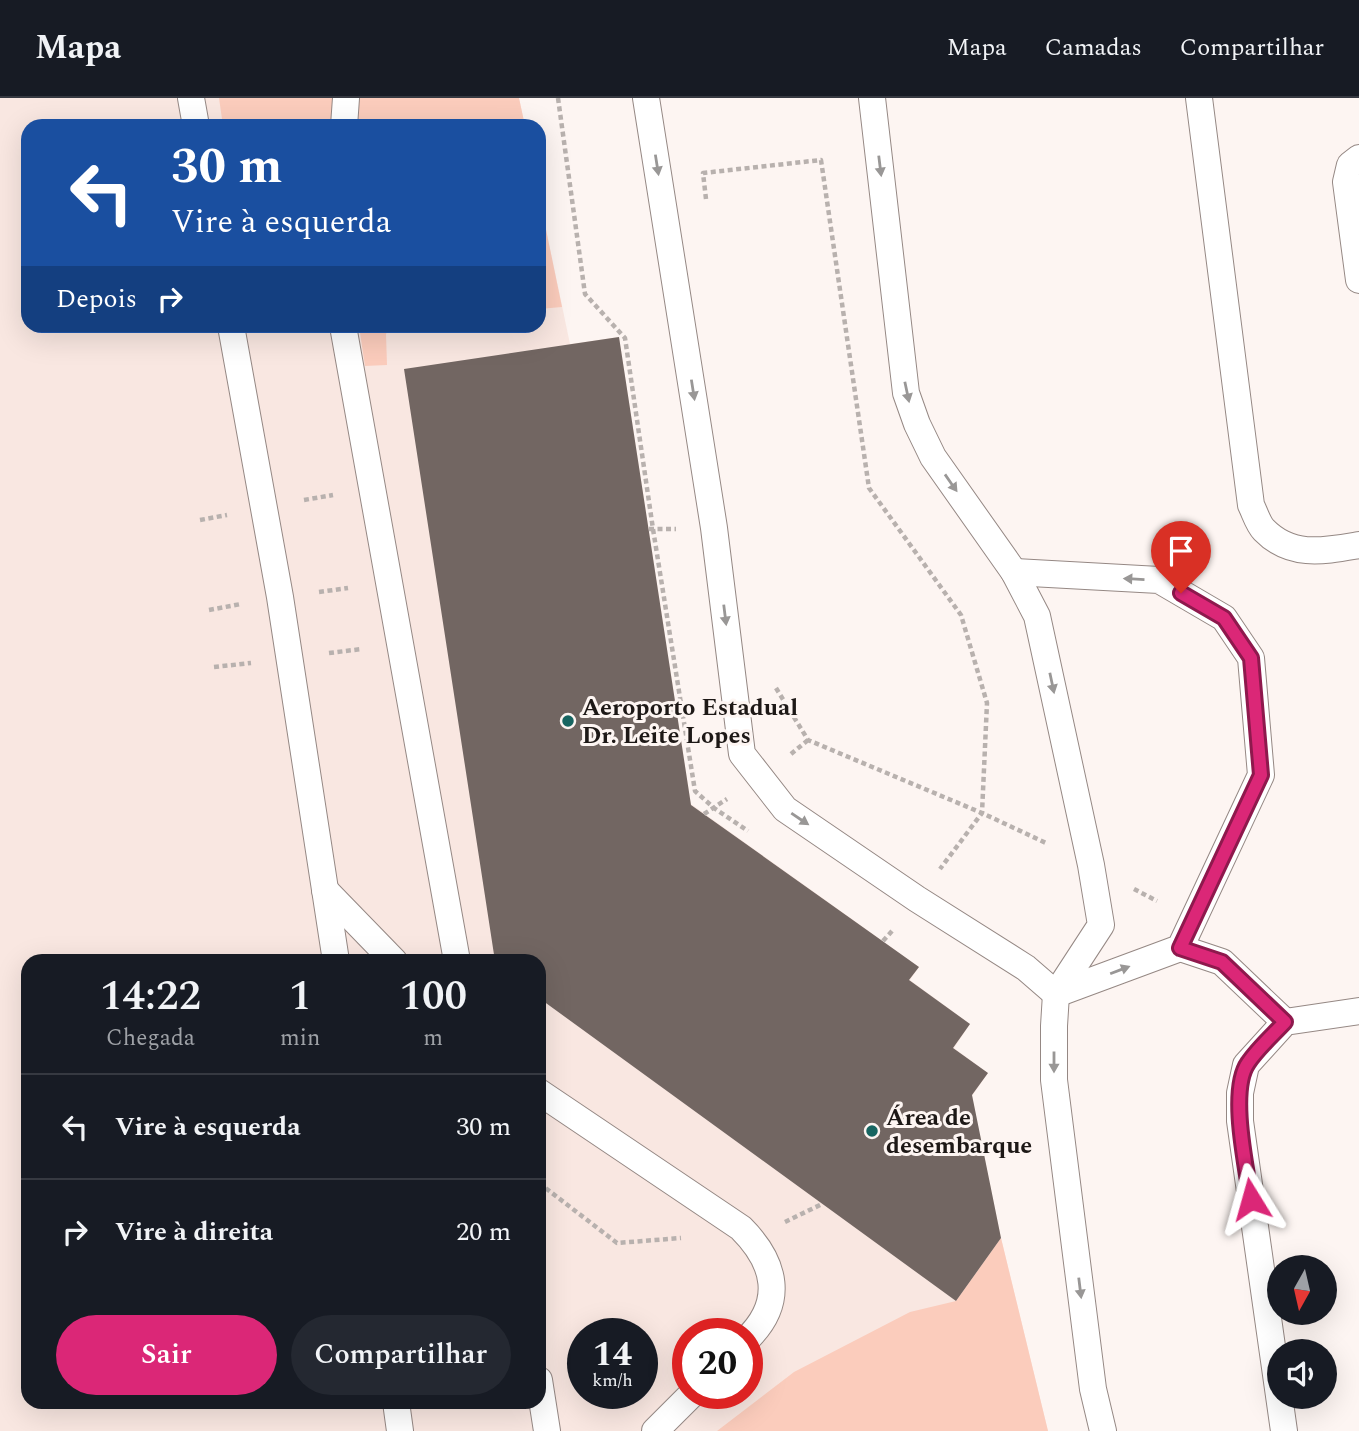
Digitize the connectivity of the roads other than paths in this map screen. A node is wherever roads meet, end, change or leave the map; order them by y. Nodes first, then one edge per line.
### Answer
1 (175, 98) edge
2 (191, 98) edge
3 (346, 98) edge
4 (646, 98) edge
5 (872, 98) edge
6 (1199, 98) edge
7 (179, 119) edge
8 (195, 119) edge
9 (344, 119) edge
10 (1359, 158) edge
11 (1356, 231) edge
12 (1359, 281) edge
13 (232, 333) edge
14 (344, 333) edge
15 (1359, 545) edge
16 (1014, 572) junction
17 (325, 890) junction
18 (1180, 948) junction
19 (334, 954) edge
20 (387, 954) edge
21 (456, 954) edge
22 (1056, 994) junction
23 (1359, 1011) edge
24 (1285, 1022) junction
25 (546, 1097) edge
26 (763, 1319) edge
27 (397, 1409) edge
28 (544, 1409) edge
29 (677, 1409) edge
30 (400, 1431) edge
31 (547, 1431) edge
32 (655, 1431) edge
33 (1103, 1431) edge
34 (1284, 1431) edge

1 - 7 lane
2 - 8 lane
3 - 9 lane
4 -> 22 lane
5 -> 16 lane
6 - 15 lane
10 - 11 lane
11 - 12 lane
13 - 17 lane
14 - 21 lane
18 -> 16 lane
16 -> 22 lane
17 - 19 lane
17 - 20 lane
22 -> 18 lane
18 - 24 lane
22 -> 33 lane
23 - 24 lane
24 - 34 lane
25 - 26 lane
27 - 30 lane
28 - 31 lane
29 - 32 lane

